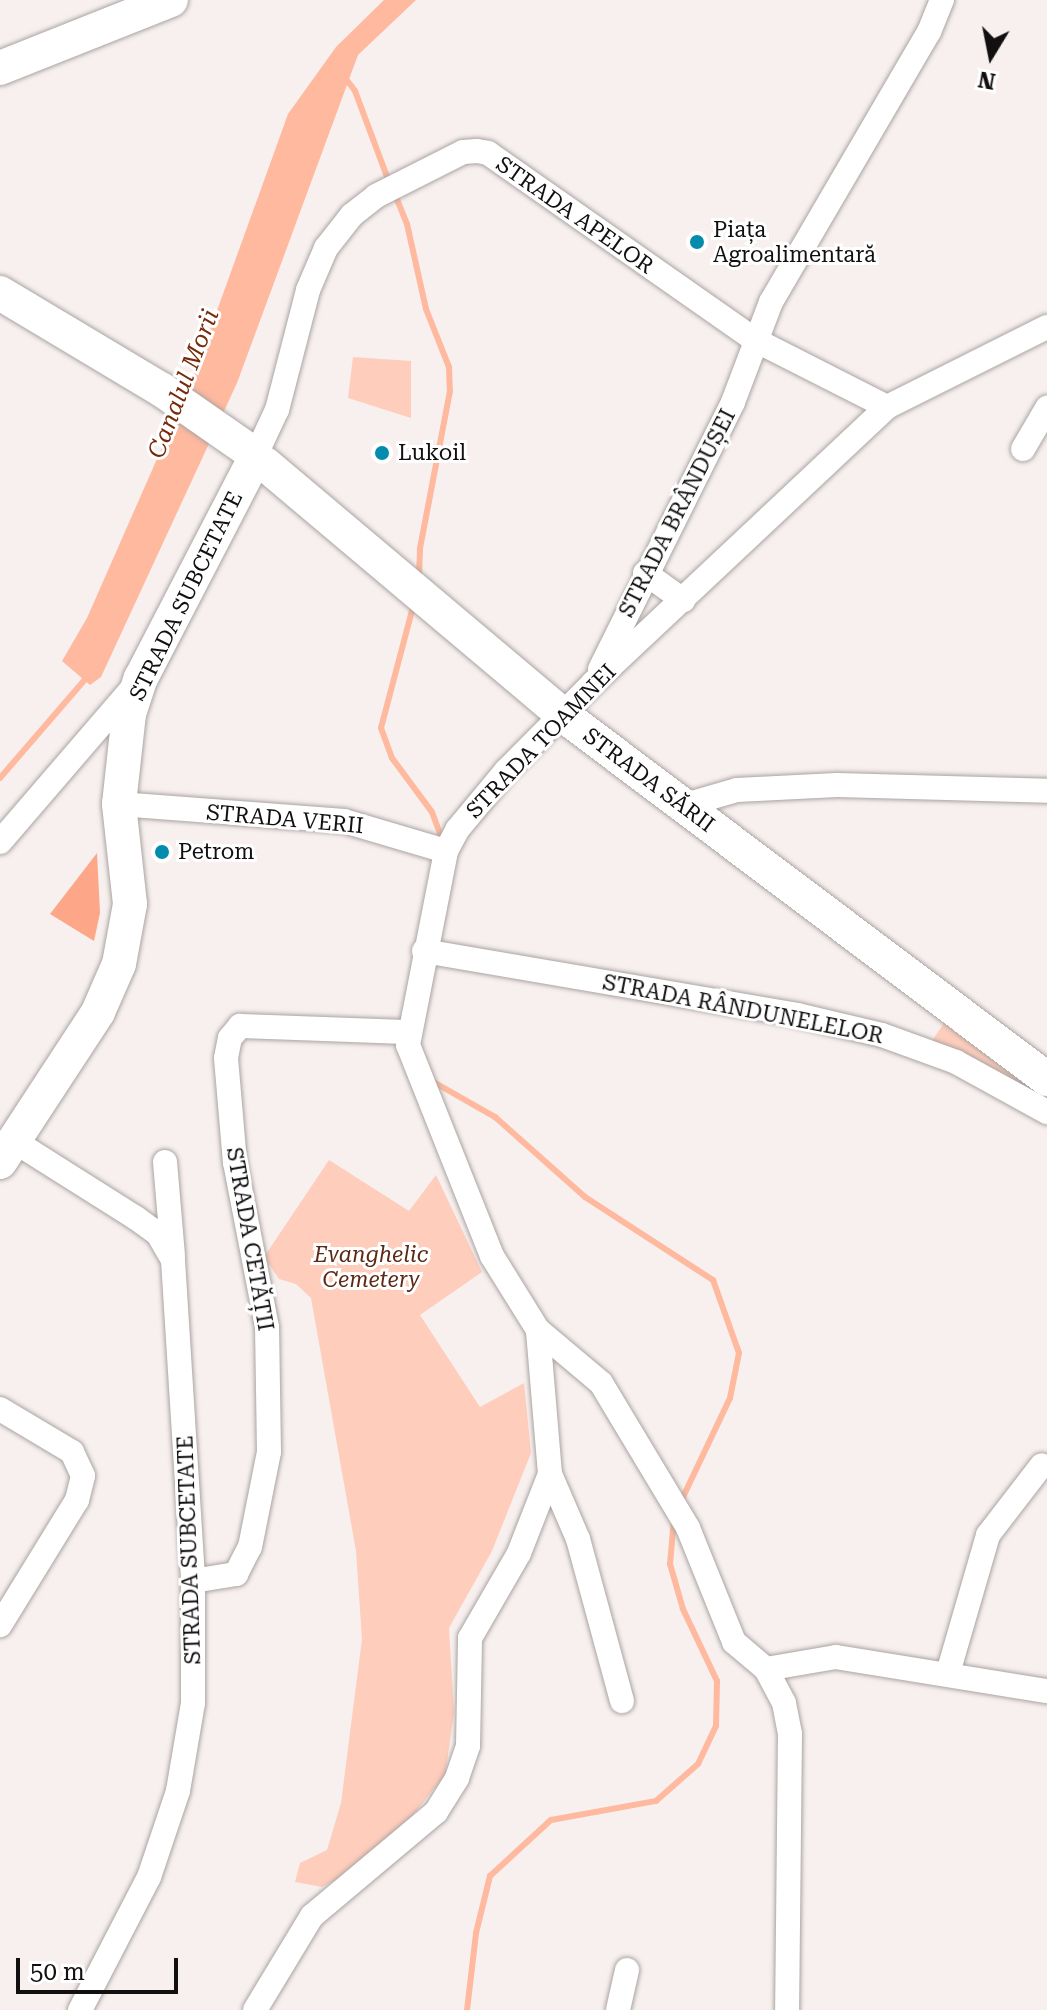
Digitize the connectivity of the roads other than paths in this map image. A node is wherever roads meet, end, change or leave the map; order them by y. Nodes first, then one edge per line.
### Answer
1 (171, 0) edge
2 (942, 0) edge
3 (0, 68) edge
4 (0, 293) edge
5 (1047, 327) edge
6 (755, 340) junction
7 (887, 407) junction
8 (1047, 408) edge
9 (1023, 449) dead end
10 (250, 453) junction
11 (645, 573) junction
12 (683, 600) junction
13 (141, 678) junction
14 (593, 683) junction
15 (563, 715) junction
16 (1047, 791) edge
17 (119, 804) junction
18 (682, 806) junction
19 (452, 840) junction
20 (0, 842) edge
21 (433, 952) junction
22 (407, 1032) junction
23 (1047, 1079) edge
24 (1047, 1112) edge
25 (7, 1152) edge
26 (165, 1162) dead end
27 (173, 1260) junction
28 (538, 1330) junction
29 (0, 1409) edge
30 (1042, 1465) dead end
31 (550, 1474) junction
32 (193, 1581) junction
33 (0, 1625) edge
34 (766, 1669) junction
35 (948, 1673) junction
36 (1047, 1691) edge
37 (622, 1701) dead end
38 (627, 1970) dead end
39 (80, 2010) edge
40 (255, 2010) edge
41 (618, 2010) edge
42 (787, 2010) edge

1 - 3 street
2 - 6 street, STRADA BRÂNDUȘEI
4 - 10 street, STRADA SĂRII
5 - 7 street, STRADA TOAMNEI
6 - 7 street, STRADA APELOR
6 - 10 street, STRADA APELOR
6 - 11 street, STRADA BRÂNDUȘEI
7 - 12 street, STRADA TOAMNEI
8 - 9 street
10 - 13 street, STRADA SUBCETATE
10 - 15 street, STRADA SĂRII
11 - 12 street
11 - 14 street, STRADA BRÂNDUȘEI
12 - 14 street, STRADA TOAMNEI
13 - 17 street, STRADA SUBCETATE
13 - 20 street
14 - 15 street, STRADA TOAMNEI
15 - 18 street, STRADA SĂRII
15 - 19 street, STRADA TOAMNEI
16 - 18 street
17 - 19 street, STRADA VERII
17 - 25 street, STRADA SUBCETATE
18 - 23 street, STRADA SĂRII
19 - 21 street
21 - 22 street
21 - 24 street, STRADA RÂNDUNELELOR
22 - 28 street
22 - 32 street, STRADA CETĂȚII
25 - 27 street
26 - 27 street, STRADA SUBCETATE
27 - 32 street, STRADA SUBCETATE
28 - 31 street
28 - 34 street
29 - 33 street
30 - 35 street
31 - 37 street
31 - 40 street
32 - 39 street, STRADA SUBCETATE
34 - 35 street
34 - 42 street
35 - 36 street
38 - 41 street

